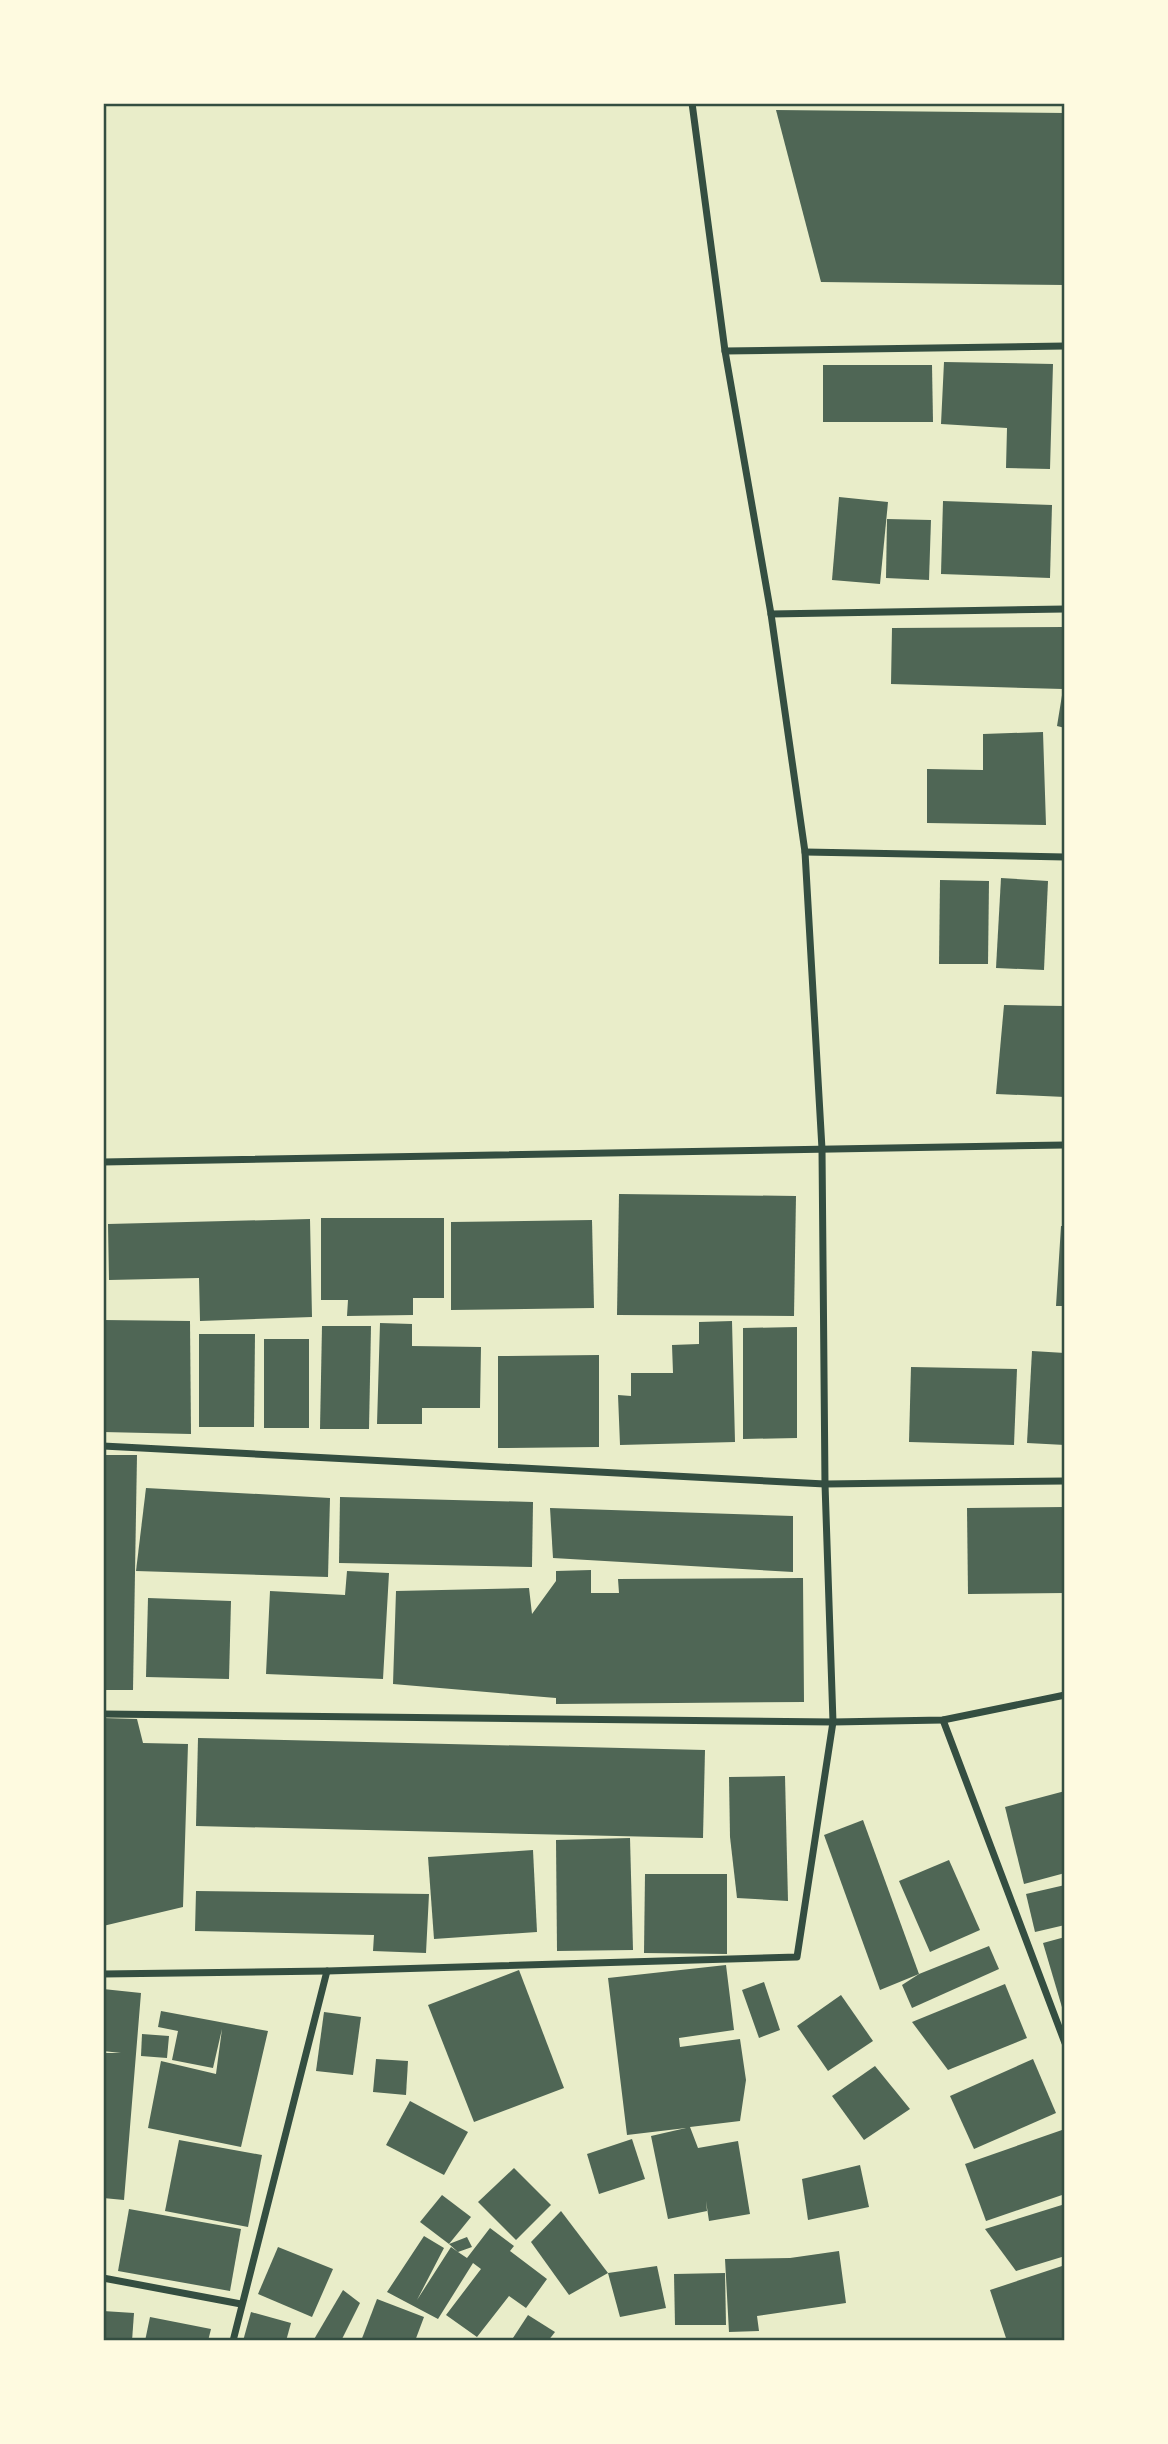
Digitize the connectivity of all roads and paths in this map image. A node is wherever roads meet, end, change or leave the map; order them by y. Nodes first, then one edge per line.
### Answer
1 (692, 103) edge
2 (1065, 346) edge
3 (725, 351) junction
4 (1065, 609) edge
5 (771, 614) junction
6 (805, 852) junction
7 (1065, 857) edge
8 (1065, 1144) edge
9 (822, 1149) junction
10 (103, 1162) edge
11 (103, 1446) edge
12 (1065, 1481) edge
13 (825, 1484) junction
14 (1065, 1695) edge
15 (103, 1714) edge
16 (943, 1720) junction
17 (833, 1722) junction
18 (327, 1971) junction
19 (103, 1974) edge
20 (1065, 2043) edge
21 (103, 2278) edge
22 (241, 2304) junction
23 (233, 2341) edge

1 - 3 street
2 - 3 street
3 - 5 street
4 - 5 street
5 - 6 street
6 - 7 street
6 - 9 street
8 - 9 street
9 - 10 street
9 - 13 street
11 - 13 street
12 - 13 street
13 - 17 street
14 - 16 street
15 - 17 street
16 - 17 street
16 - 20 street
17 - 18 street
18 - 19 street
18 - 22 street
21 - 22 street
22 - 23 street

